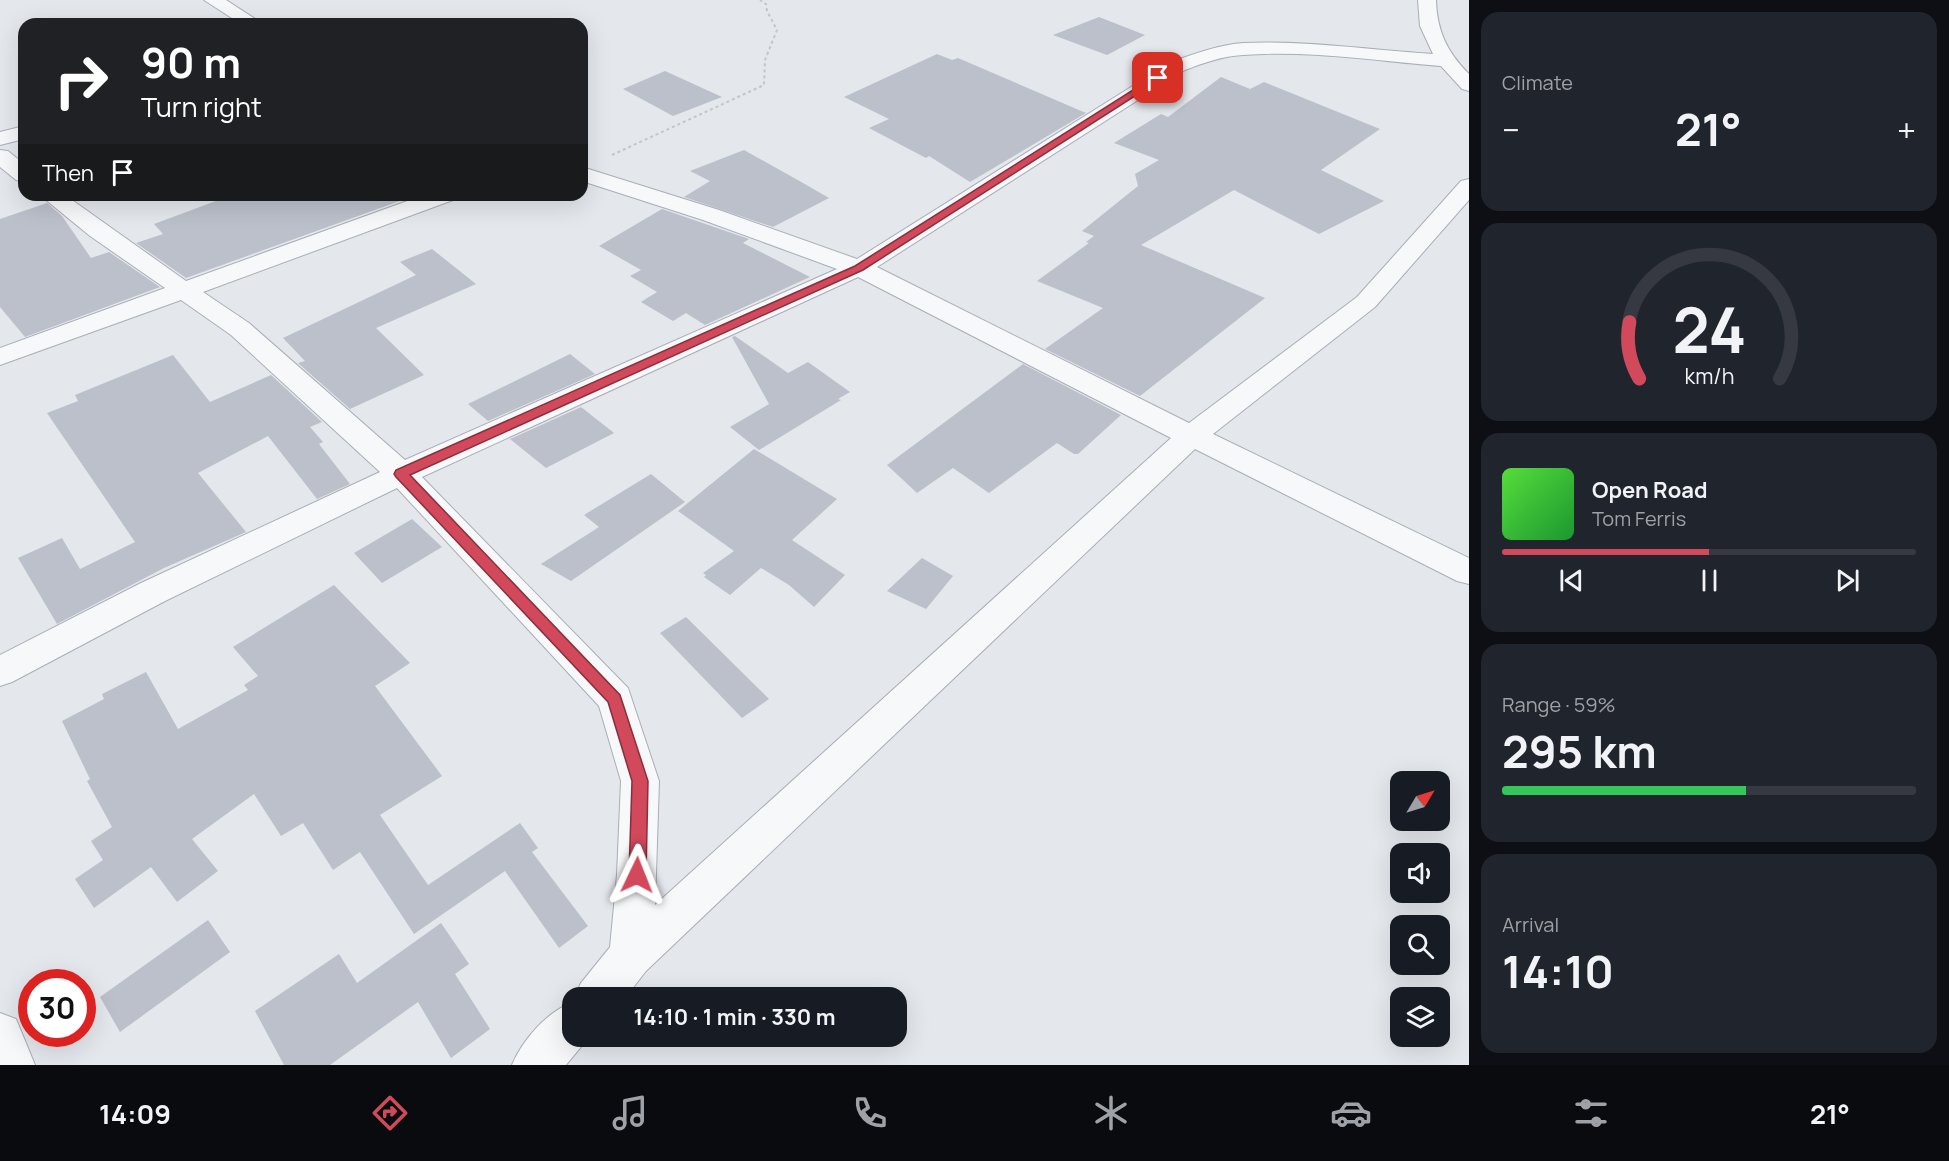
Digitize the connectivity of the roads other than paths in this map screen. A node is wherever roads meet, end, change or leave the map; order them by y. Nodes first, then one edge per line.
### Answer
1 (213, 0) edge
2 (1427, 0) edge
3 (244, 18) edge
4 (1444, 62) junction
5 (1469, 85) edge
6 (18, 134) edge
7 (0, 139) edge
8 (0, 156) edge
9 (18, 170) edge
10 (588, 176) edge
11 (1469, 186) edge
12 (59, 201) edge
13 (428, 201) edge
14 (859, 268) junction
15 (182, 289) junction
16 (0, 357) edge
17 (1191, 436) junction
18 (401, 474) junction
19 (1469, 572) edge
20 (0, 672) edge
21 (631, 956) junction
22 (605, 987) edge
23 (0, 1035) edge
24 (562, 1036) edge
25 (12, 1065) edge
26 (535, 1065) edge

1 - 3 street
2 - 4 street
4 - 5 street
4 - 14 street
6 - 7 street
8 - 9 street
10 - 14 street
11 - 17 street
12 - 15 street
13 - 15 street
14 - 17 street
14 - 18 street
15 - 16 street
15 - 18 street
17 - 19 street
17 - 21 street
18 - 20 street
18 - 21 street
21 - 22 street
23 - 25 street
24 - 26 street

